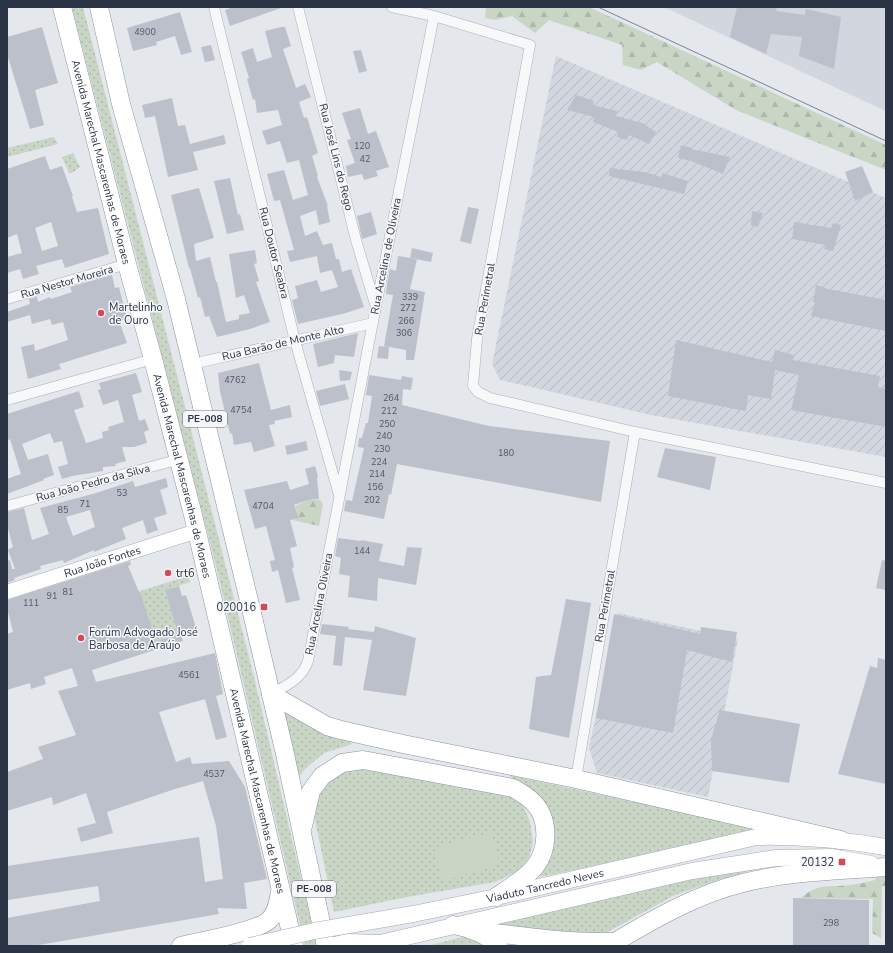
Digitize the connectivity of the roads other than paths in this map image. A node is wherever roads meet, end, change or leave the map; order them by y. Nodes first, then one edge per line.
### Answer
1 (62, 7) edge
2 (214, 7) edge
3 (298, 7) edge
4 (392, 7) edge
5 (100, 10) edge
6 (434, 16) junction
7 (127, 264) junction
8 (7, 299) edge
9 (376, 306) junction
10 (373, 323) junction
11 (295, 341) junction
12 (153, 359) junction
13 (192, 364) junction
14 (7, 400) edge
15 (634, 432) junction
16 (180, 459) junction
17 (886, 483) edge
18 (340, 497) junction
19 (7, 506) edge
20 (197, 530) junction
21 (7, 592) edge
22 (271, 694) junction
23 (576, 780) junction
24 (302, 832) junction
25 (841, 840) junction
26 (885, 845) edge
27 (886, 867) edge
28 (281, 891) junction
29 (496, 897) junction
30 (413, 914) junction
31 (452, 926) junction
32 (471, 930) junction
33 (372, 944) edge
34 (613, 944) edge
35 (181, 946) edge
36 (250, 946) edge
37 (293, 946) edge
38 (326, 946) edge
39 (331, 946) edge
40 (498, 946) edge

1 - 7 highway, Avenida Marechal Mascarenhas de Moraes / PE-008
2 - 11 street, Rua Doutor Seabra
3 - 9 street, Rua José Lins do Rego
4 - 6 street
5 - 13 highway, PE-008
6 - 9 street, Rua Arcelina de Oliveira
6 - 15 street, Rua Perimetral
7 - 8 street, Rua Nestor Moreira
7 - 12 highway, Avenida Marechal Mascarenhas de Moraes / PE-008
9 - 10 street, Rua Arcelina de Oliveira
10 - 11 street, Rua Barão de Monte Alto
10 - 18 street, Rua Arcelina de Oliveira
11 - 13 street, Rua Barão de Monte Alto
11 - 18 street, Rua Doutor Seabra
12 - 14 street
12 - 16 highway, Avenida Marechal Mascarenhas de Moraes / PE-008
13 - 22 highway, PE-008
15 - 17 street, Rua Perimetral
15 - 23 street, Rua Perimetral
16 - 19 street, Rua João Pedro da Silva
16 - 20 highway, Avenida Marechal Mascarenhas de Moraes / PE-008
18 - 22 street, Rua Arcelina Oliveira
20 - 21 street, Rua João Fontes
20 - 28 highway, Avenida Marechal Mascarenhas de Moraes / PE-008
22 - 23 highway
22 - 24 highway, PE-008
23 - 25 highway
24 - 29 highway
24 - 38 highway, PE-008
25 - 26 main road, Viaduto Tancredo Neves
25 - 29 main road, Viaduto Tancredo Neves
27 - 31 main road, Viaduto Tancredo Neves
27 - 34 highway
28 - 35 highway
28 - 37 highway, Avenida Marechal Mascarenhas de Moraes / PE-008
29 - 30 main road, Viaduto Tancredo Neves
30 - 36 main road, Viaduto Tancredo Neves, bridge
30 - 37 main road, bridge
31 - 32 highway
31 - 33 main road, Viaduto Tancredo Neves
32 - 34 highway
32 - 40 highway
33 - 39 main road, Viaduto Tancredo Neves

